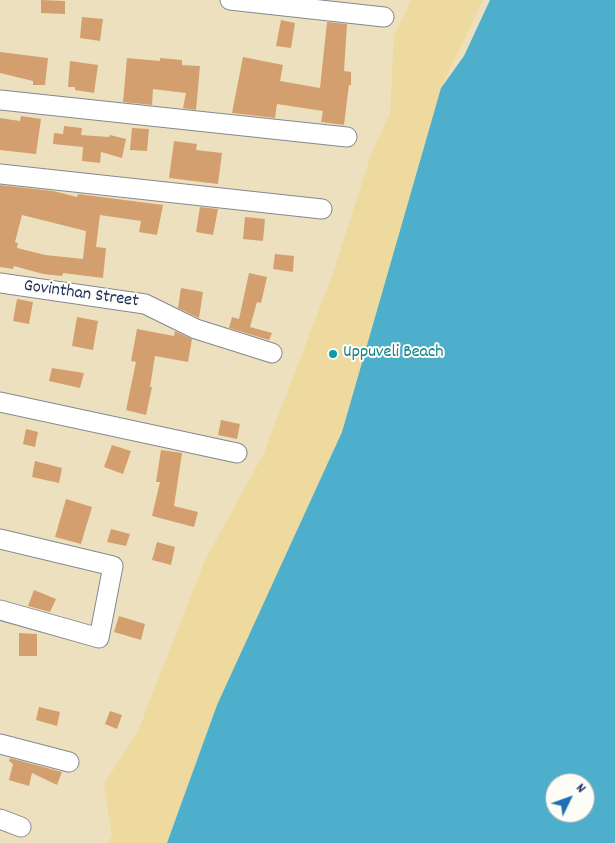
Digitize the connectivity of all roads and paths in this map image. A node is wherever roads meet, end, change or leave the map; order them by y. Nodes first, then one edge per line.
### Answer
1 (230, 0) edge
2 (384, 17) dead end
3 (0, 100) edge
4 (347, 136) dead end
5 (0, 174) edge
6 (322, 209) dead end
7 (0, 283) edge
8 (272, 353) dead end
9 (0, 402) edge
10 (237, 453) dead end
11 (0, 539) edge
12 (0, 610) edge
13 (0, 744) edge
14 (69, 762) dead end
15 (0, 819) edge
16 (21, 827) dead end

1 - 2 street
3 - 4 street
5 - 6 street
7 - 8 street, Govinthan Street
9 - 10 street
11 - 12 street
13 - 14 street
15 - 16 street

